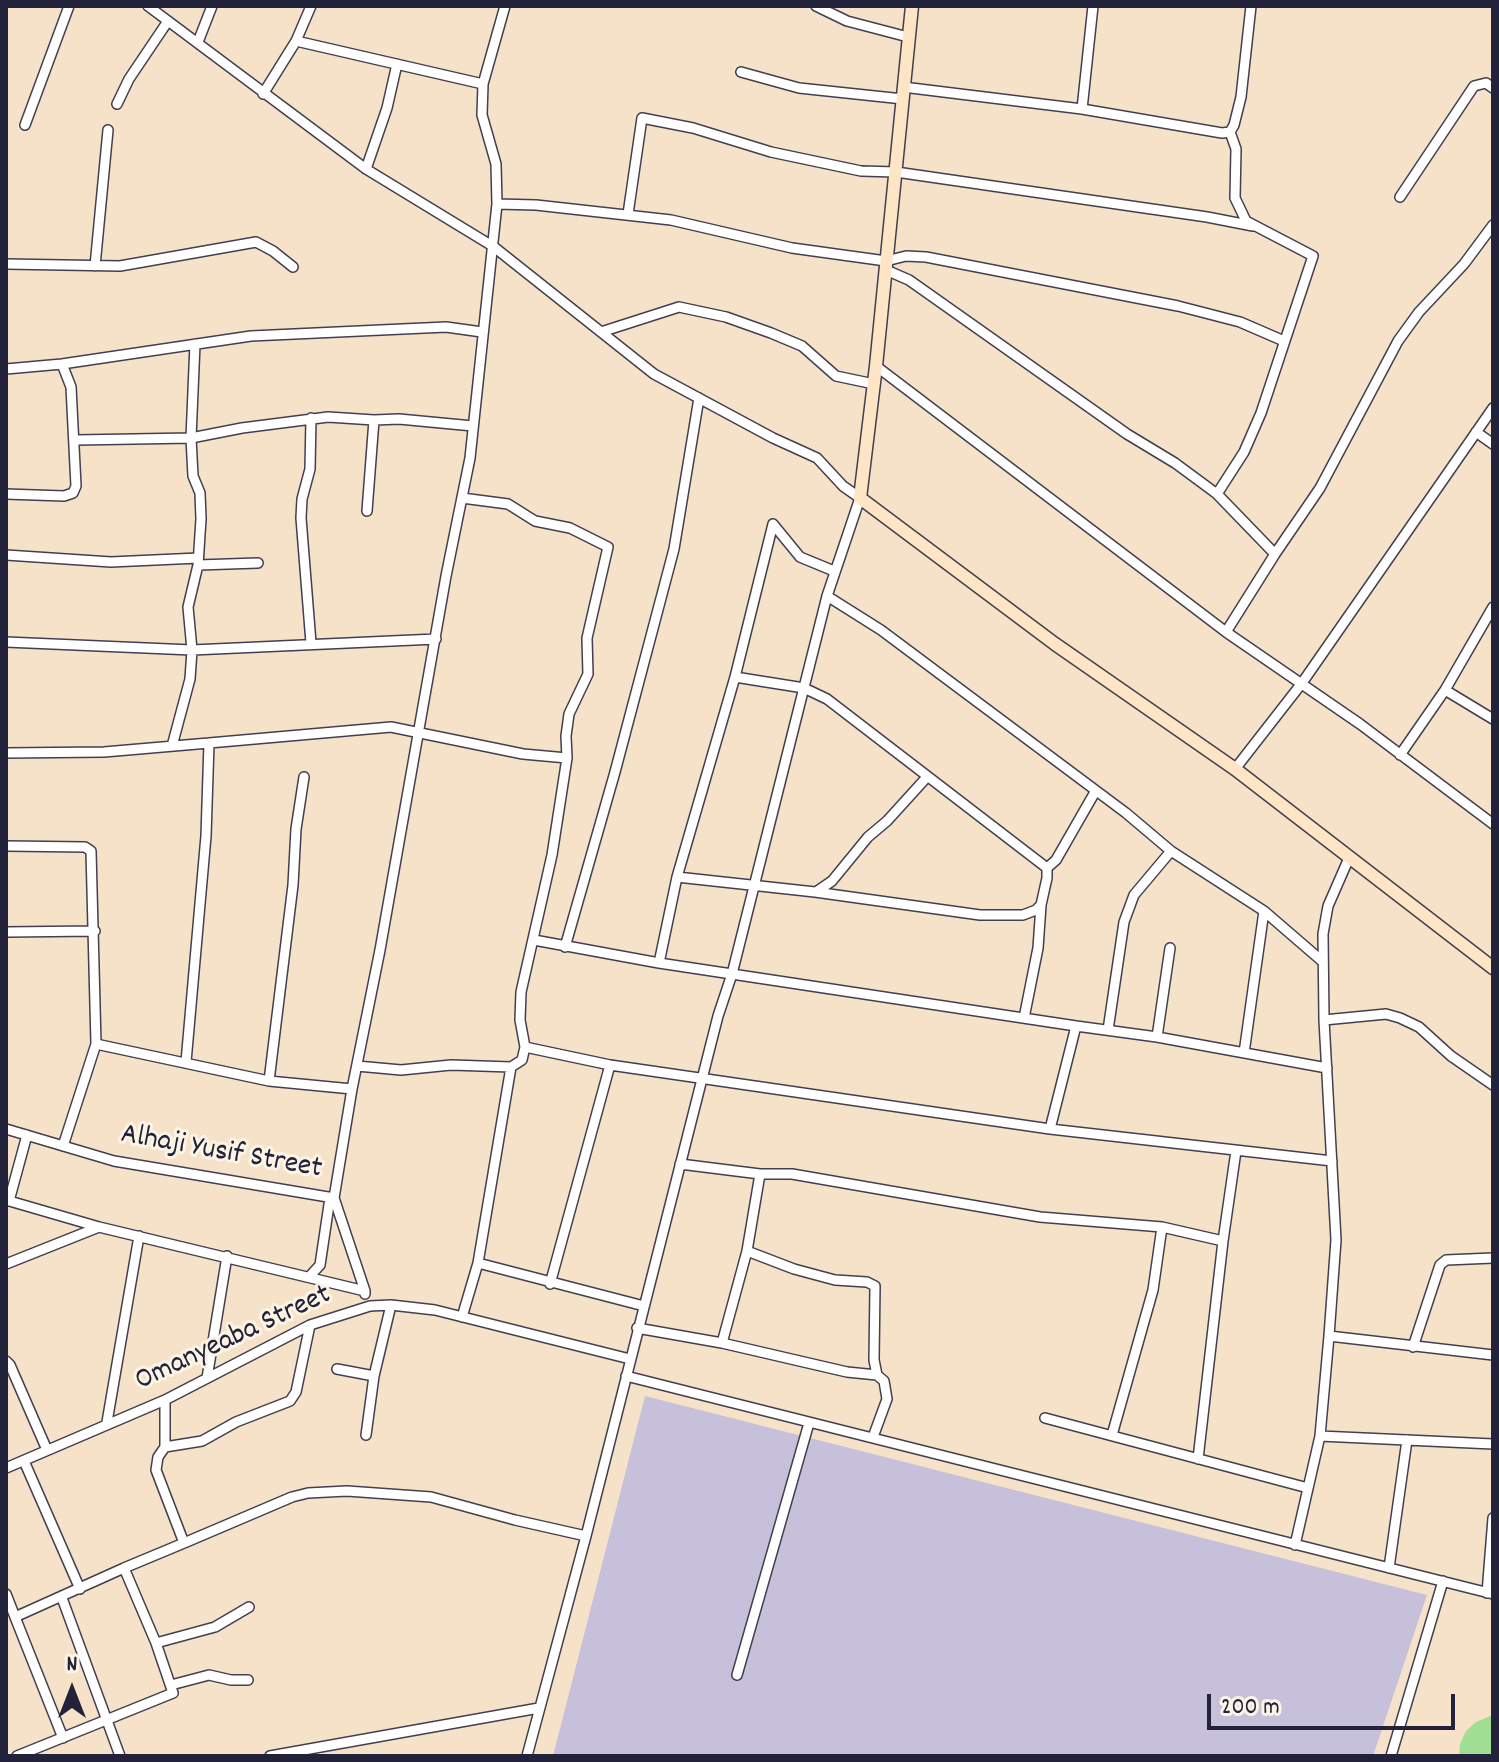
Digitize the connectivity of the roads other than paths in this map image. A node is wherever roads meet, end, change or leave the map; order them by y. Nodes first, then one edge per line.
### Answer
1 (69, 6) edge
2 (148, 6) edge
3 (212, 6) edge
4 (311, 6) edge
5 (505, 6) edge
6 (816, 6) edge
7 (912, 6) edge
8 (1093, 6) edge
9 (1251, 6) edge
10 (168, 21) junction
11 (908, 37) junction
12 (296, 41) junction
13 (198, 42) junction
14 (397, 64) junction
15 (741, 72) dead end
16 (483, 84) junction
17 (1493, 88) edge
18 (903, 93) junction
19 (263, 94) junction
20 (117, 104) dead end
21 (1082, 109) junction
22 (25, 125) dead end
23 (108, 130) dead end
24 (1230, 132) junction
25 (366, 169) junction
26 (896, 172) junction
27 (1400, 197) dead end
28 (497, 204) junction
29 (628, 214) junction
30 (1493, 225) edge
31 (1253, 226) junction
32 (494, 247) junction
33 (6, 264) edge
34 (886, 265) junction
35 (95, 266) junction
36 (293, 267) dead end
37 (482, 332) junction
38 (601, 332) junction
39 (1284, 341) junction
40 (195, 344) junction
41 (62, 364) junction
42 (876, 366) junction
43 (6, 369) edge
44 (874, 384) junction
45 (699, 398) junction
46 (1493, 408) edge
47 (311, 418) junction
48 (374, 420) junction
49 (473, 426) junction
50 (1476, 432) junction
51 (191, 438) junction
52 (76, 440) junction
53 (1493, 444) edge
54 (6, 494) edge
55 (1217, 494) junction
56 (462, 498) junction
57 (860, 498) junction
58 (367, 511) dead end
59 (1275, 554) junction
60 (6, 555) edge
61 (198, 562) junction
62 (258, 563) dead end
63 (834, 571) junction
64 (827, 596) junction
65 (1493, 607) edge
66 (1226, 632) junction
67 (436, 639) junction
68 (6, 642) edge
69 (311, 643) junction
70 (192, 650) junction
71 (735, 677) junction
72 (1302, 683) junction
73 (804, 688) junction
74 (1445, 690) junction
75 (1493, 719) edge
76 (417, 732) junction
77 (209, 743) junction
78 (172, 746) junction
79 (6, 753) edge
80 (1400, 755) junction
81 (567, 758) junction
82 (1235, 769) junction
83 (304, 777) dead end
84 (927, 777) junction
85 (1095, 792) junction
86 (1493, 824) edge
87 (6, 846) edge
88 (1171, 851) junction
89 (1349, 858) junction
90 (1047, 868) junction
91 (677, 877) junction
92 (754, 887) junction
93 (815, 892) junction
94 (1041, 905) junction
95 (1264, 911) junction
96 (95, 931) junction
97 (6, 932) edge
98 (534, 940) junction
99 (565, 947) junction
100 (1170, 948) dead end
101 (1322, 961) junction
102 (659, 963) junction
103 (1493, 968) edge
104 (732, 974) junction
105 (1024, 1018) junction
106 (1324, 1020) junction
107 (1076, 1026) junction
108 (1108, 1030) junction
109 (1157, 1037) junction
110 (96, 1044) junction
111 (525, 1047) junction
112 (1244, 1053) junction
113 (186, 1062) junction
114 (610, 1065) junction
115 (357, 1066) junction
116 (511, 1067) junction
117 (1327, 1068) junction
118 (702, 1078) junction
119 (269, 1081) junction
120 (1493, 1085) edge
121 (352, 1089) junction
122 (6, 1129) edge
123 (1050, 1129) junction
124 (27, 1135) junction
125 (63, 1146) junction
126 (1236, 1151) junction
127 (1332, 1161) junction
128 (680, 1164) junction
129 (760, 1174) junction
130 (332, 1198) junction
131 (8, 1201) edge
132 (99, 1227) junction
133 (1162, 1227) junction
134 (139, 1236) junction
135 (1223, 1241) junction
136 (747, 1251) junction
137 (227, 1256) junction
138 (1493, 1258) edge
139 (478, 1263) junction
140 (6, 1264) edge
141 (309, 1277) junction
142 (550, 1284) junction
143 (365, 1291) junction
144 (391, 1305) junction
145 (370, 1306) junction
146 (644, 1306) junction
147 (462, 1317) junction
148 (310, 1325) junction
149 (637, 1328) junction
150 (1329, 1336) junction
151 (722, 1343) junction
152 (1413, 1347) junction
153 (1493, 1355) edge
154 (630, 1359) junction
155 (6, 1361) edge
156 (337, 1369) dead end
157 (877, 1375) junction
158 (374, 1376) junction
159 (626, 1376) junction
160 (207, 1378) junction
161 (165, 1400) junction
162 (1045, 1418) dead end
163 (107, 1422) junction
164 (809, 1423) junction
165 (366, 1435) dead end
166 (1112, 1435) junction
167 (1320, 1436) junction
168 (873, 1437) junction
169 (1407, 1440) junction
170 (1493, 1444) edge
171 (165, 1447) junction
172 (47, 1450) junction
173 (1198, 1459) junction
174 (24, 1461) junction
175 (6, 1468) edge
176 (1308, 1488) junction
177 (1493, 1518) edge
178 (1493, 1531) edge
179 (586, 1536) junction
180 (184, 1543) junction
181 (1295, 1545) junction
182 (124, 1568) junction
183 (1389, 1568) junction
184 (1443, 1581) junction
185 (80, 1589) junction
186 (6, 1594) edge
187 (1490, 1594) edge
188 (62, 1598) junction
189 (249, 1607) dead end
190 (15, 1617) junction
191 (156, 1643) junction
192 (737, 1675) dead end
193 (248, 1680) dead end
194 (171, 1685) junction
195 (539, 1708) junction
196 (107, 1720) junction
197 (63, 1738) junction
198 (17, 1756) edge
199 (120, 1756) edge
200 (270, 1756) edge
201 (527, 1756) edge
202 (1391, 1756) edge

1 - 22 street
2 - 10 street
3 - 13 street
4 - 12 street
5 - 16 street
6 - 11 street
7 - 11 street
8 - 21 street
9 - 24 street
10 - 13 street
10 - 20 street
11 - 18 street
12 - 14 street
12 - 19 street
13 - 19 street
14 - 16 street
14 - 25 street
15 - 18 street
16 - 28 street
17 - 27 street
18 - 21 street
18 - 26 street
19 - 25 street
21 - 24 street
23 - 35 street
24 - 31 street
25 - 32 street
26 - 29 street
26 - 31 street
26 - 34 street
28 - 29 street
28 - 32 street
29 - 34 street
30 - 59 street
31 - 39 street
32 - 37 street
32 - 38 street
33 - 35 street
34 - 39 street
34 - 42 street
34 - 55 street
35 - 36 street
37 - 40 street
37 - 49 street
38 - 44 street
38 - 45 street
39 - 55 street
40 - 41 street
40 - 51 street
41 - 43 street
41 - 52 street
42 - 44 street
42 - 66 street
44 - 57 street
45 - 57 street
45 - 99 street
46 - 50 street
47 - 48 street
47 - 51 street
47 - 69 street
48 - 49 street
48 - 58 street
49 - 56 street
50 - 53 street
50 - 72 street
51 - 52 street
51 - 61 street
52 - 54 street
55 - 59 street
56 - 67 street
56 - 81 street
57 - 63 street
57 - 82 street
59 - 66 street
60 - 61 street
61 - 62 street
61 - 70 street
63 - 64 street
63 - 71 street
64 - 73 street
64 - 85 street
65 - 74 street
66 - 72 street
67 - 69 street
67 - 76 street
68 - 70 street
69 - 70 street
70 - 78 street
71 - 73 street
71 - 91 street
72 - 80 street
72 - 82 street
73 - 84 street
73 - 92 street
74 - 75 street
74 - 80 street
76 - 77 street
76 - 81 street
76 - 115 street
77 - 78 street
77 - 113 street
78 - 79 street
80 - 86 street
81 - 98 street
82 - 89 street
83 - 119 street
84 - 90 street
84 - 93 street
85 - 88 street
85 - 90 street
87 - 96 street
88 - 95 street
88 - 108 street
89 - 101 street
89 - 103 street
90 - 94 street
91 - 92 street
91 - 102 street
92 - 93 street
92 - 104 street
93 - 94 street
94 - 105 street
95 - 101 street
95 - 112 street
96 - 97 street
96 - 110 street
98 - 99 street
98 - 111 street
99 - 102 street
100 - 109 street
101 - 106 street
102 - 104 street
104 - 105 street
104 - 118 street
105 - 107 street
106 - 117 street
106 - 120 street
107 - 108 street
107 - 123 street
108 - 109 street
109 - 112 street
110 - 113 street
110 - 125 street
111 - 114 street
111 - 116 street
112 - 117 street
113 - 119 street
114 - 118 street
114 - 142 street
115 - 116 street
115 - 121 street
116 - 139 street
117 - 127 street
118 - 123 street
118 - 128 street
119 - 121 street
121 - 130 street
122 - 124 street, Alhaji Yusif Street
123 - 126 street
124 - 125 street, Alhaji Yusif Street
124 - 131 street
125 - 130 street, Alhaji Yusif Street
126 - 127 street
126 - 135 street
127 - 150 street
128 - 129 street
128 - 146 street
129 - 133 street
129 - 136 street
130 - 141 street
130 - 143 street, Alhaji Yusif Street
131 - 132 street
132 - 134 street
132 - 140 street
133 - 135 street
133 - 166 street
134 - 137 street
134 - 163 street
135 - 173 street
136 - 151 street
136 - 157 street
137 - 141 street
137 - 160 street
138 - 152 street
139 - 142 street
139 - 147 street
141 - 143 street
142 - 146 street
143 - 145 street, Alhaji Yusif Street
144 - 145 street, Omanyeaba Street
144 - 147 street, Omanyeaba Street
144 - 158 street
145 - 148 street, Omanyeaba Street
146 - 149 street
147 - 154 street, Omanyeaba Street
148 - 160 street, Omanyeaba Street
148 - 171 street
149 - 151 street
149 - 154 street
150 - 152 street
150 - 167 street
151 - 157 street
152 - 153 street
154 - 159 street
155 - 172 street
156 - 158 street
157 - 168 street
158 - 165 street
159 - 164 street
159 - 179 street
160 - 161 street, Omanyeaba Street
161 - 163 street, Omanyeaba Street
161 - 171 street
162 - 166 street
163 - 172 street, Omanyeaba Street
164 - 168 street
164 - 192 street
166 - 173 street
167 - 169 street
167 - 176 street
168 - 181 street
169 - 170 street
169 - 183 street
171 - 180 street
172 - 174 street, Omanyeaba Street
173 - 176 street
174 - 175 street, Omanyeaba Street
174 - 185 street
176 - 181 street
177 - 178 street
178 - 187 street
179 - 180 street
179 - 195 street
180 - 182 street
181 - 183 street
182 - 185 street
182 - 191 street
183 - 184 street
184 - 187 street
184 - 202 street
185 - 188 street
186 - 190 street
188 - 190 street
188 - 196 street
189 - 191 street
190 - 197 street
191 - 194 street
193 - 194 street
194 - 196 street
195 - 200 street
195 - 201 street
196 - 197 street
196 - 199 street
197 - 198 street

